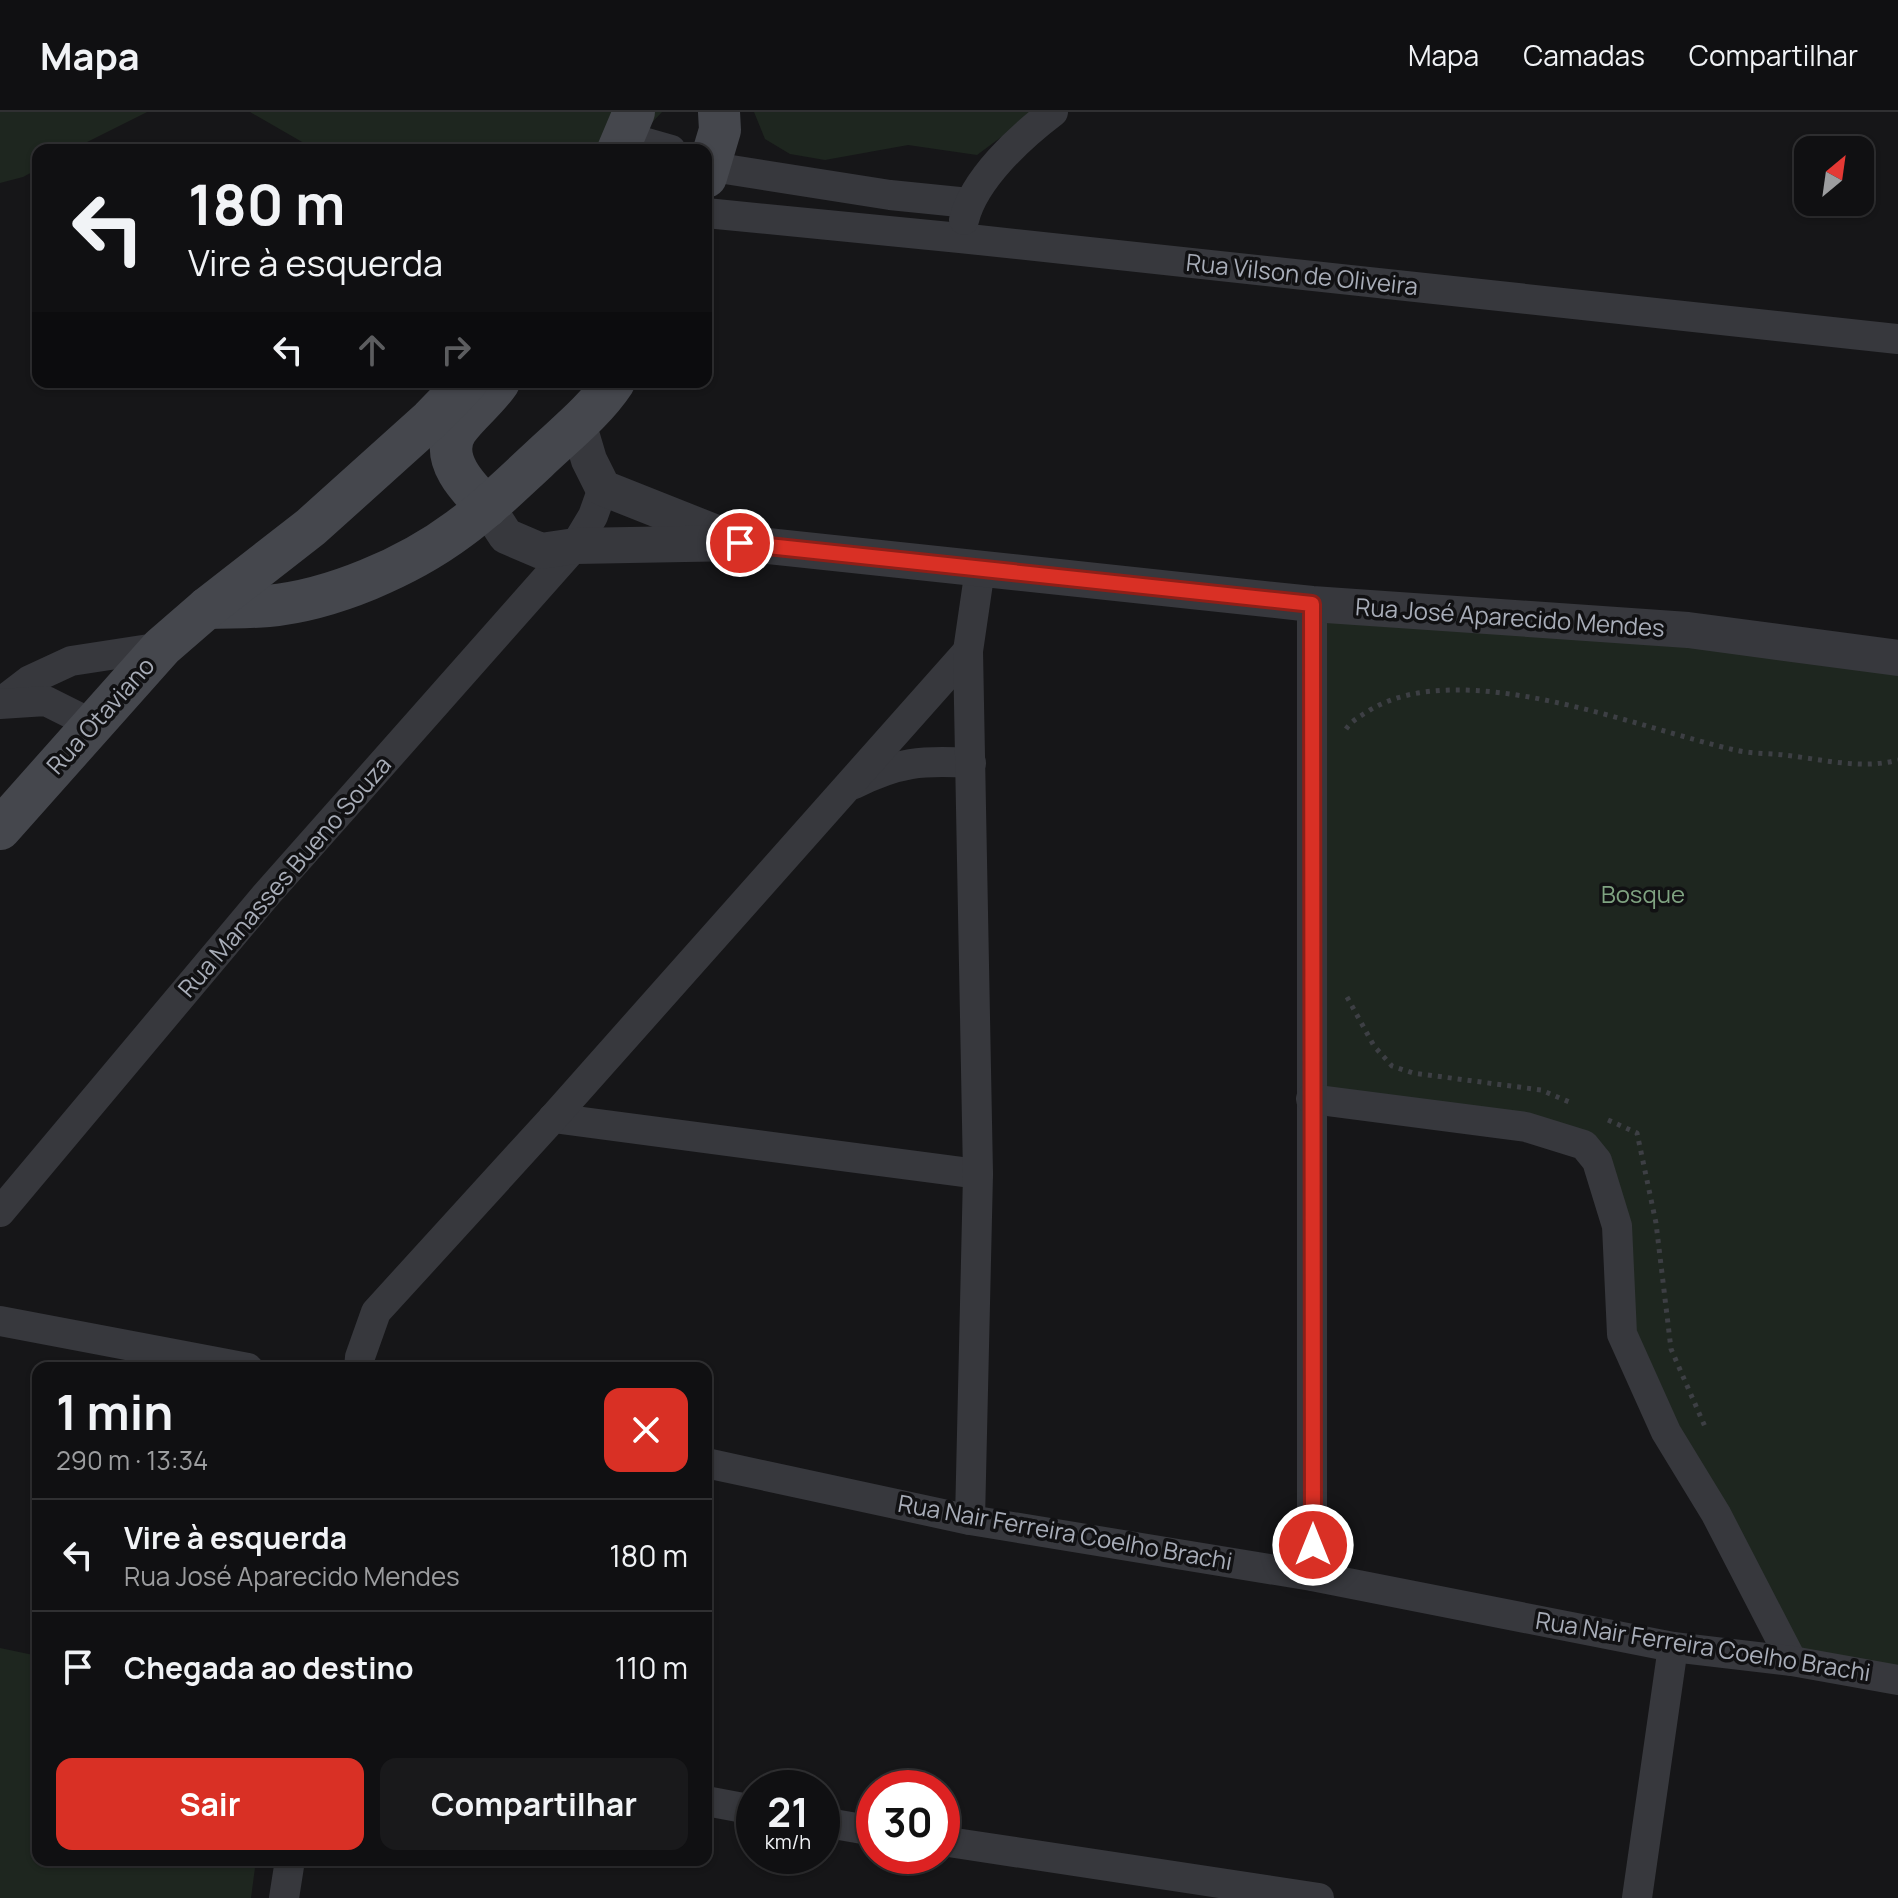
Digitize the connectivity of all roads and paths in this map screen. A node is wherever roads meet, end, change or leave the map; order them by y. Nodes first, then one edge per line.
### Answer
1 (719, 112) edge
2 (1053, 112) edge
3 (624, 135) edge
4 (650, 144) edge
5 (712, 155) edge
6 (712, 171) edge
7 (969, 203) junction
8 (712, 214) edge
9 (960, 238) junction
10 (1898, 339) edge
11 (461, 388) edge
12 (494, 388) edge
13 (609, 388) edge
14 (578, 423) junction
15 (603, 488) junction
16 (487, 507) junction
17 (740, 543) junction
18 (575, 546) junction
19 (980, 569) junction
20 (1312, 604) junction
21 (207, 608) junction
22 (162, 647) junction
23 (968, 651) junction
24 (1898, 658) edge
25 (0, 704) edge
26 (94, 725) junction
27 (1340, 739) dead end
28 (1898, 760) edge
29 (971, 763) junction
30 (845, 789) junction
31 (0, 829) edge
32 (1345, 991) dead end
33 (1311, 1099) junction
34 (1582, 1108) dead end
35 (1596, 1114) dead end
36 (553, 1118) junction
37 (978, 1174) junction
38 (0, 1212) edge
39 (0, 1321) edge
40 (216, 1362) edge
41 (360, 1362) edge
42 (1711, 1438) dead end
43 (712, 1464) edge
44 (970, 1520) junction
45 (1312, 1576) junction
46 (1673, 1647) junction
47 (1792, 1661) junction
48 (1898, 1680) edge
49 (712, 1802) edge
50 (736, 1807) edge
51 (960, 1844) edge
52 (289, 1866) edge
53 (284, 1898) edge
54 (1319, 1898) edge
55 (1637, 1898) edge

1 - 5 main road
2 - 7 street
3 - 4 street
6 - 7 street
7 - 9 street
8 - 9 street, Rua Vilson de Oliveira
9 - 10 street, Rua Vilson de Oliveira
11 - 21 main road, Rua Otaviano
12 - 16 main road
13 - 14 main road
14 - 15 street
14 - 16 main road
15 - 17 street
15 - 18 street, Rua Manasses Bueno Souza
16 - 18 street
16 - 21 main road
17 - 18 street
17 - 19 street, Rua José Aparecido Mendes
18 - 38 street, Rua Manasses Bueno Souza
19 - 20 street, Rua José Aparecido Mendes
19 - 23 street
20 - 24 street, Rua José Aparecido Mendes
20 - 33 street
21 - 22 main road, Rua Otaviano
22 - 25 street
22 - 26 main road, Rua Otaviano
23 - 29 street
23 - 30 street
25 - 26 street
26 - 31 main road, Rua Otaviano
27 - 28 path
29 - 30 street
29 - 37 street
30 - 36 street
32 - 34 path
33 - 45 street
33 - 47 street
35 - 42 path
36 - 37 street
36 - 41 street
37 - 44 street
39 - 40 street
43 - 44 street, Rua Nair Ferreira Coelho Brachi
44 - 45 street, Rua Nair Ferreira Coelho Brachi
45 - 46 street, Rua Nair Ferreira Coelho Brachi
46 - 47 street, Rua Nair Ferreira Coelho Brachi
46 - 55 street
47 - 48 street, Rua Nair Ferreira Coelho Brachi
49 - 50 street
51 - 54 street
52 - 53 street

